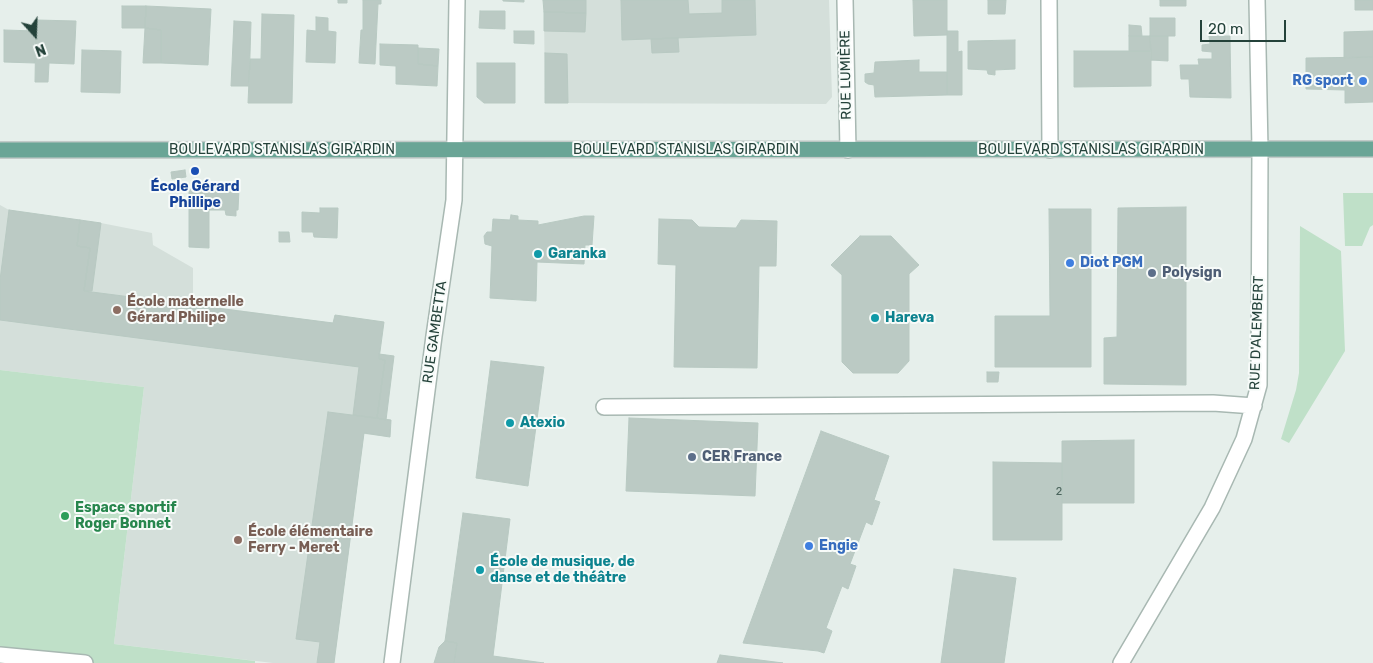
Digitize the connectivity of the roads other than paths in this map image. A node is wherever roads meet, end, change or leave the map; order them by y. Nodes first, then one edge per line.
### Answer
1 (457, 0) edge
2 (845, 0) edge
3 (1049, 0) edge
4 (1256, 0) edge
5 (0, 150) edge
6 (848, 150) junction
7 (1050, 150) junction
8 (1260, 150) junction
9 (1373, 150) edge
10 (454, 151) junction
11 (1254, 406) junction
12 (604, 407) dead end
13 (0, 655) edge
14 (85, 663) edge
15 (392, 663) edge
16 (1121, 663) edge

1 - 10 street, RUE GAMBETTA
2 - 6 street, RUE LUMIÈRE
3 - 7 street
4 - 8 street, RUE D'ALEMBERT
5 - 10 main road, BOULEVARD STANISLAS GIRARDIN
6 - 7 main road, BOULEVARD STANISLAS GIRARDIN
6 - 10 main road, BOULEVARD STANISLAS GIRARDIN
7 - 8 main road, BOULEVARD STANISLAS GIRARDIN
8 - 9 main road, BOULEVARD STANISLAS GIRARDIN
8 - 11 street, RUE D'ALEMBERT
10 - 15 street, RUE GAMBETTA
11 - 12 street
11 - 16 street, RUE D'ALEMBERT
13 - 14 street

